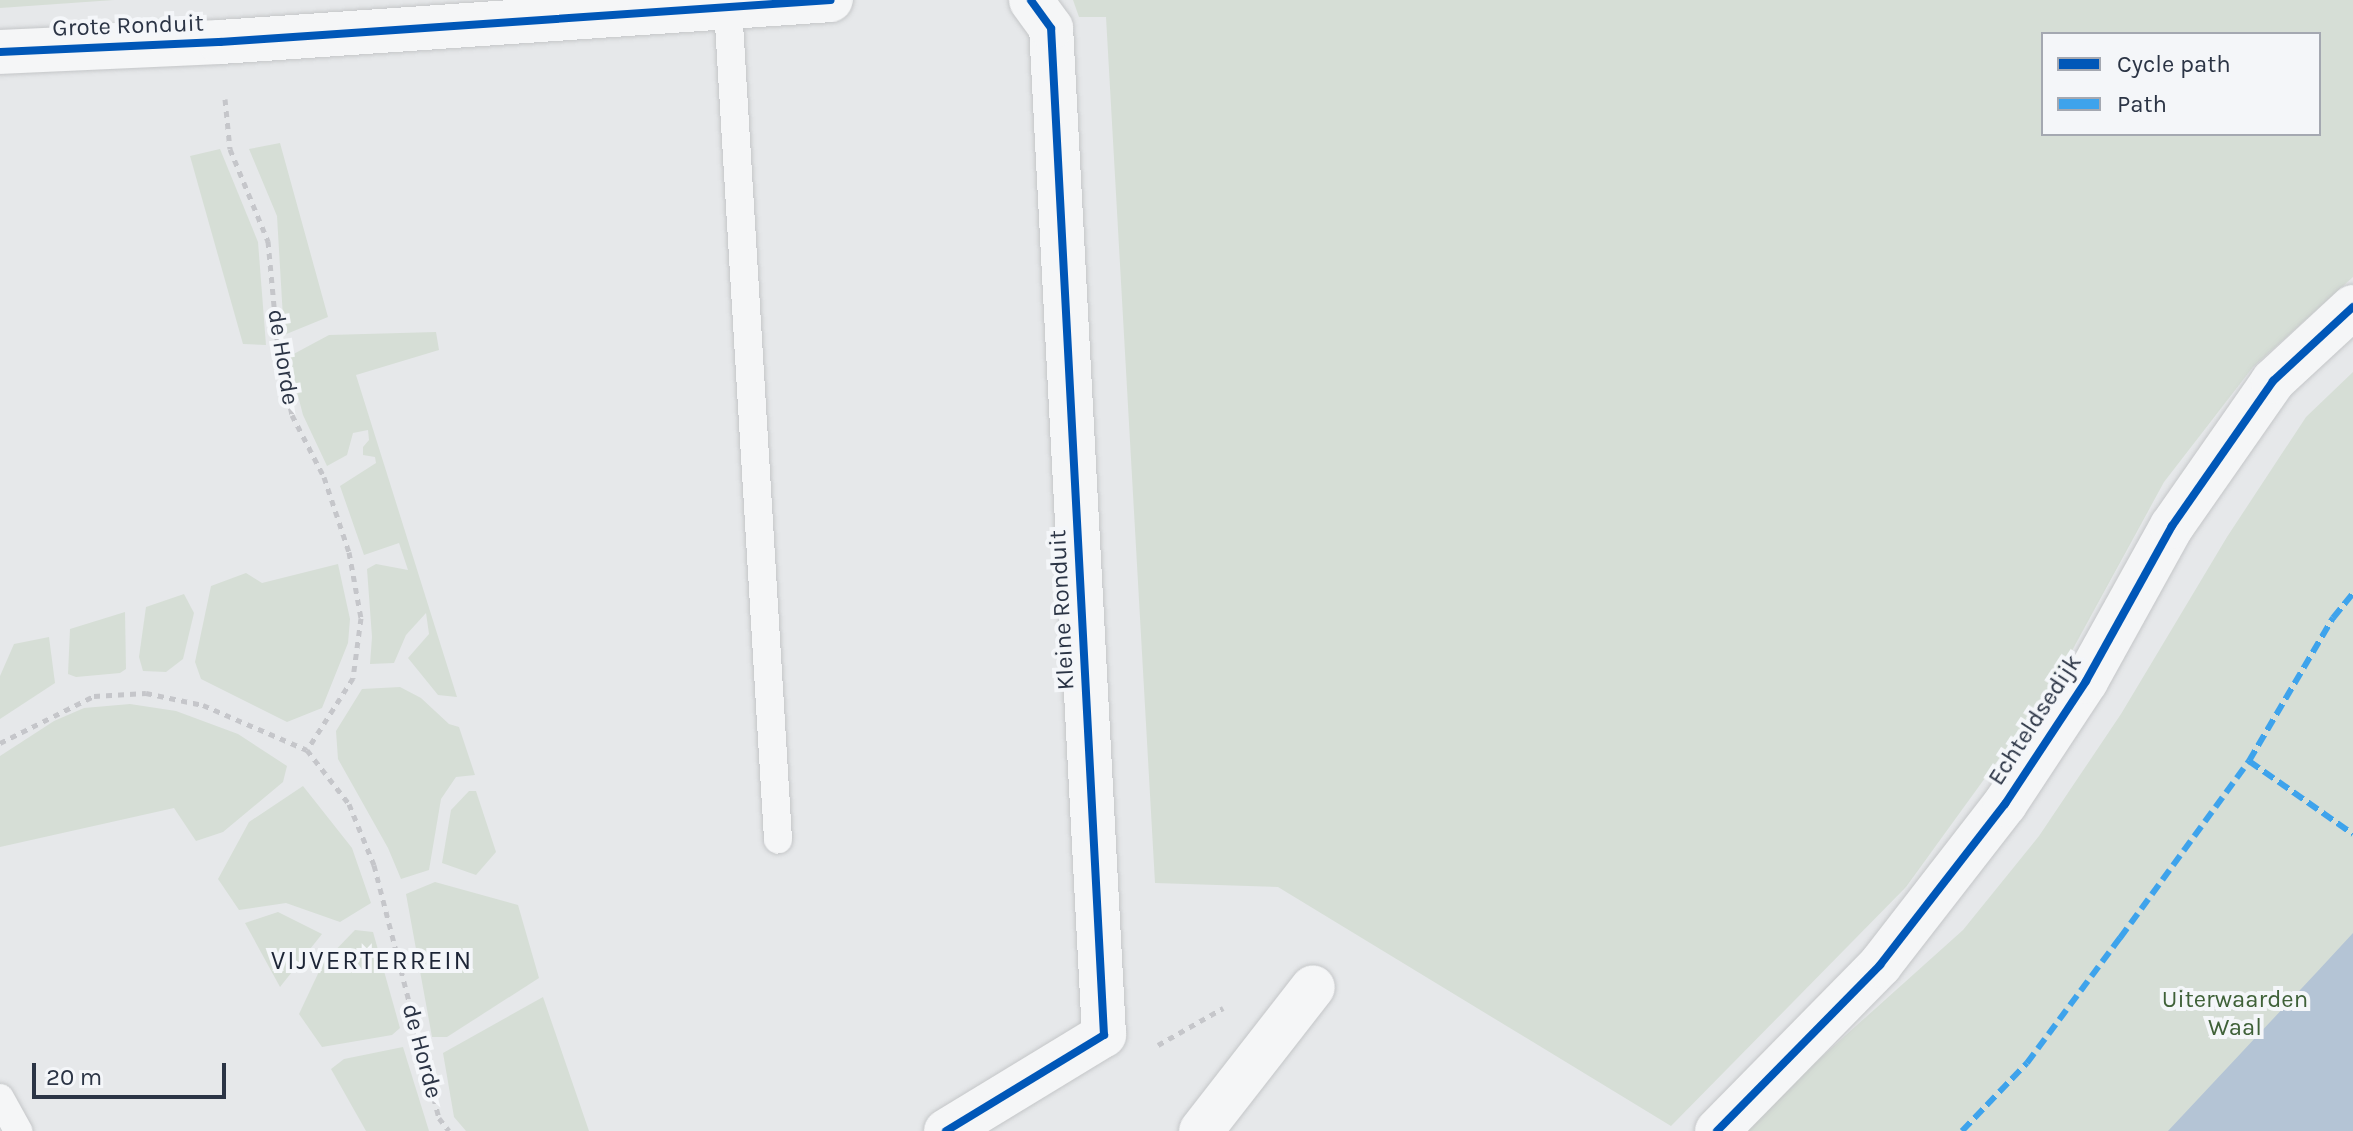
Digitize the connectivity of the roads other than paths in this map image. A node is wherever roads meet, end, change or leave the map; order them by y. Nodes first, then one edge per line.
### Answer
1 (831, 0) edge
2 (1033, 1) edge
3 (728, 7) junction
4 (0, 52) edge
5 (2353, 307) edge
6 (778, 839) dead end
7 (1313, 987) dead end
8 (0, 1098) edge
9 (18, 1131) edge
10 (946, 1131) edge
11 (1201, 1131) edge
12 (1717, 1131) edge

1 - 3 street, Grote Ronduit
2 - 10 street, Kleine Ronduit
3 - 4 street, Grote Ronduit
3 - 6 lane
5 - 12 street, Echteldsedijk
7 - 11 street
8 - 9 lane

